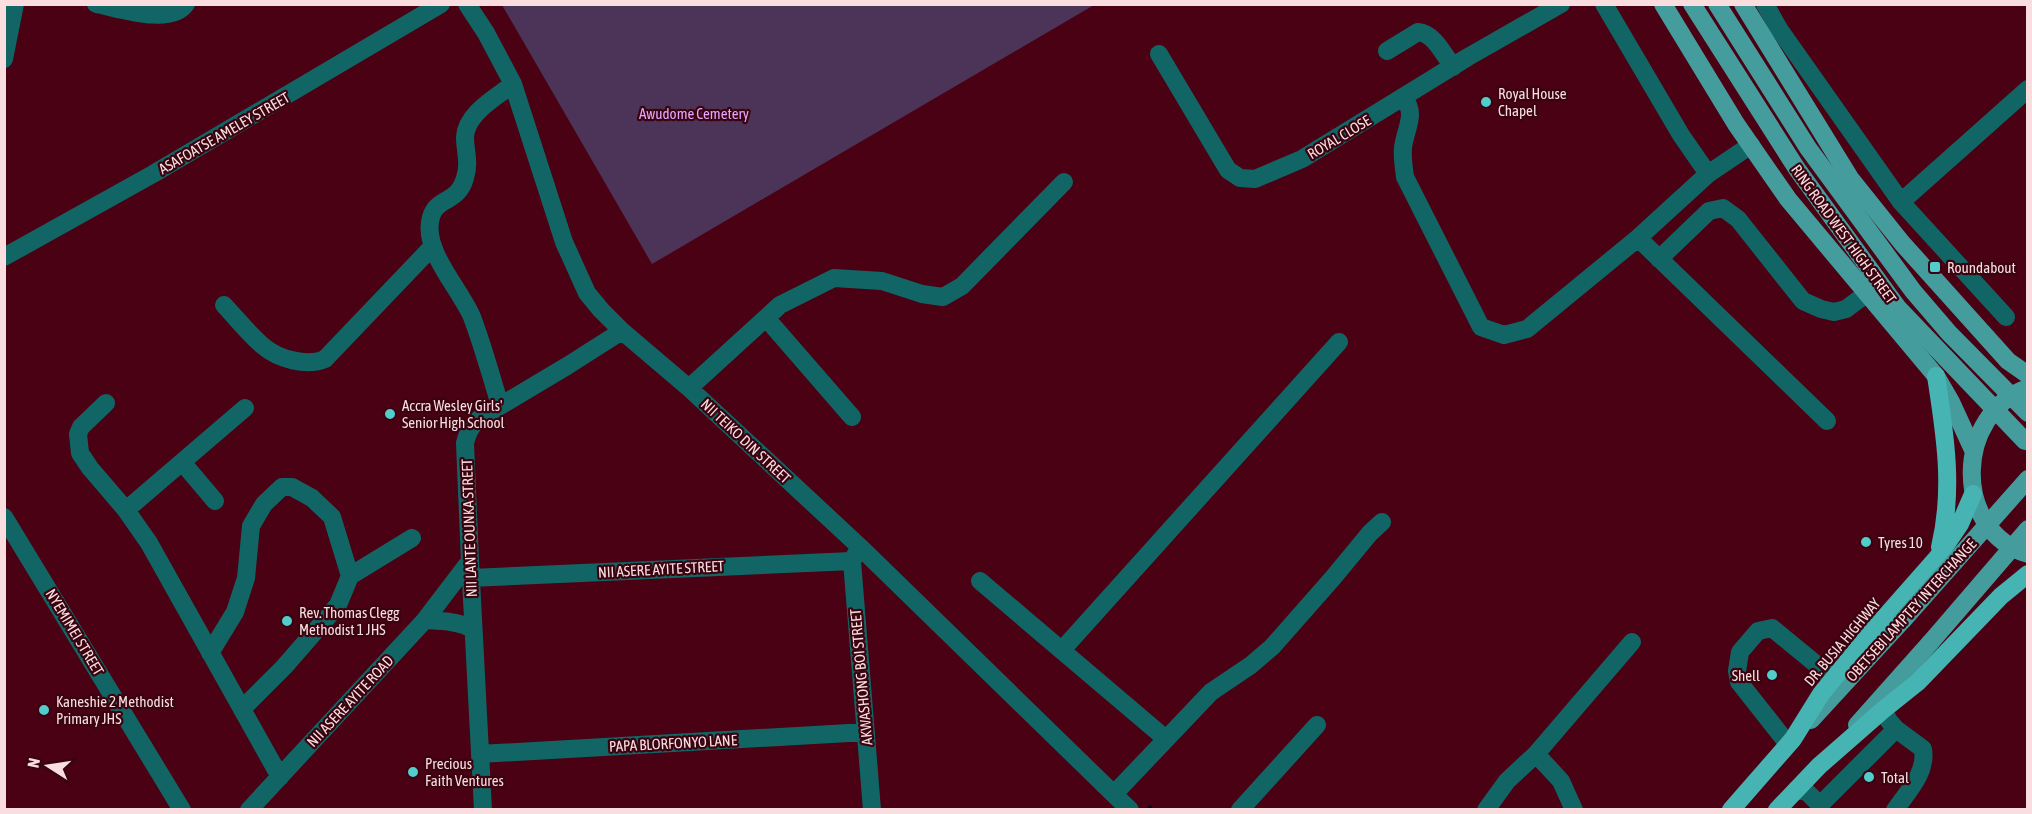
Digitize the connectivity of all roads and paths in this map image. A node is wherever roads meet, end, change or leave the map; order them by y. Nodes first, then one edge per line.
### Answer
1 (15, 4) edge
2 (96, 4) edge
3 (186, 4) edge
4 (441, 4) edge
5 (467, 4) edge
6 (1561, 4) edge
7 (1604, 4) edge
8 (1663, 4) edge
9 (1692, 4) edge
10 (1717, 4) edge
11 (1743, 4) edge
12 (1765, 4) edge
13 (1387, 51) dead end
14 (1160, 54) dead end
15 (4, 59) edge
16 (1805, 66) junction
17 (1453, 67) junction
18 (1790, 80) junction
19 (513, 84) junction
20 (2028, 88) edge
21 (1404, 98) junction
22 (1752, 145) junction
23 (1708, 174) junction
24 (1064, 182) dead end
25 (1901, 202) junction
26 (1638, 238) junction
27 (433, 246) junction
28 (7, 250) edge
29 (1659, 259) junction
30 (1866, 294) junction
31 (224, 305) dead end
32 (2007, 317) dead end
33 (766, 318) junction
34 (622, 331) junction
35 (1339, 342) dead end
36 (2028, 375) edge
37 (1936, 376) junction
38 (689, 388) junction
39 (2028, 388) edge
40 (106, 403) dead end
41 (500, 405) junction
42 (245, 408) dead end
43 (2028, 413) edge
44 (852, 417) dead end
45 (1827, 421) dead end
46 (2026, 442) edge
47 (1974, 452) junction
48 (182, 462) junction
49 (2028, 479) edge
50 (1973, 494) junction
51 (215, 501) dead end
52 (126, 510) junction
53 (4, 517) edge
54 (1382, 522) dead end
55 (2028, 529) edge
56 (412, 538) dead end
57 (856, 554) junction
58 (2028, 554) edge
59 (1937, 558) junction
60 (470, 569) junction
61 (2028, 574) edge
62 (350, 576) junction
63 (981, 581) dead end
64 (2028, 589) edge
65 (2001, 596) junction
66 (424, 620) junction
67 (473, 629) junction
68 (1632, 642) dead end
69 (1062, 650) junction
70 (210, 653) junction
71 (1835, 678) junction
72 (242, 709) junction
73 (1883, 710) junction
74 (1317, 725) dead end
75 (1896, 729) junction
76 (866, 732) junction
77 (1166, 739) junction
78 (1791, 742) junction
79 (480, 754) junction
80 (1536, 754) junction
81 (1819, 766) junction
82 (280, 777) junction
83 (1796, 790) junction
84 (1114, 794) junction
85 (1823, 807) edge
86 (182, 810) edge
87 (249, 810) edge
88 (483, 810) edge
89 (872, 810) edge
90 (1130, 810) edge
91 (1240, 810) edge
92 (1486, 810) edge
93 (1574, 810) edge
94 (1731, 810) edge
95 (1777, 810) edge
96 (1895, 810) edge

1 - 15 street
2 - 3 street
4 - 28 street, ASAFOATSE AMELEY STREET
5 - 19 street, NII TEIKO DIN STREET
6 - 17 street, ROYAL CLOSE
7 - 23 street
8 - 22 main road, RING ROAD WEST HIGH STREET
9 - 46 main road, RING ROAD WEST HIGH STREET, bridge
10 - 43 main road, RING ROAD WEST HIGH STREET, bridge
11 - 18 main road
12 - 16 street
13 - 17 street
14 - 21 street, ROYAL CLOSE
16 - 18 street
16 - 25 street
17 - 21 street, ROYAL CLOSE
18 - 36 main road
19 - 27 street
19 - 34 street, NII TEIKO DIN STREET
20 - 25 street
21 - 26 street
22 - 23 street
22 - 30 main road, RING ROAD WEST HIGH STREET
23 - 26 street
24 - 33 street
25 - 32 street
26 - 29 street
27 - 31 street
27 - 41 street
29 - 30 street
29 - 45 street
30 - 37 main road, RING ROAD WEST HIGH STREET
33 - 38 street
33 - 44 street
34 - 38 street, NII TEIKO DIN STREET
34 - 41 street, NII LANTE OUNKA STREET
35 - 69 street
37 - 47 main road, RING ROAD WEST HIGH STREET
37 - 59 highway
38 - 57 street, NII TEIKO DIN STREET
39 - 47 main road
40 - 52 street
41 - 60 street, NII LANTE OUNKA STREET
42 - 48 street
47 - 50 main road
48 - 51 street
48 - 52 street
49 - 78 main road, OBETSEBI LAMPTEY INTERCHANGE, bridge
50 - 58 main road
50 - 59 highway, DR. BUSIA HIGHWAY
52 - 70 street
53 - 86 street, NYEMIMEI STREET
54 - 77 street
55 - 81 main road, bridge
56 - 62 street
57 - 60 street, NII ASERE AYITE STREET
57 - 76 street, AKWASHONG BOI STREET
57 - 84 street, NII TEIKO DIN STREET
59 - 71 highway, DR. BUSIA HIGHWAY
60 - 66 street, NII ASERE AYITE ROAD
60 - 67 street, NII LANTE OUNKA STREET
61 - 65 highway
62 - 70 street
62 - 72 street
63 - 69 street
64 - 65 highway
65 - 73 highway
66 - 67 street
66 - 82 street, NII ASERE AYITE ROAD
67 - 79 street, NII LANTE OUNKA STREET
68 - 80 street
69 - 77 street
70 - 72 street
71 - 78 highway, DR. BUSIA HIGHWAY
71 - 78 street
72 - 82 street
73 - 75 street
73 - 81 highway
74 - 91 street
75 - 85 street
75 - 96 street
76 - 79 street, PAPA BLORFONYO LANE
76 - 89 street, AKWASHONG BOI STREET
77 - 84 street
78 - 94 highway, DR. BUSIA HIGHWAY
79 - 88 street, NII LANTE OUNKA STREET
80 - 92 street
80 - 93 street
81 - 83 highway
82 - 87 street, NII ASERE AYITE ROAD
83 - 85 street
83 - 95 highway
84 - 90 street, NII TEIKO DIN STREET

